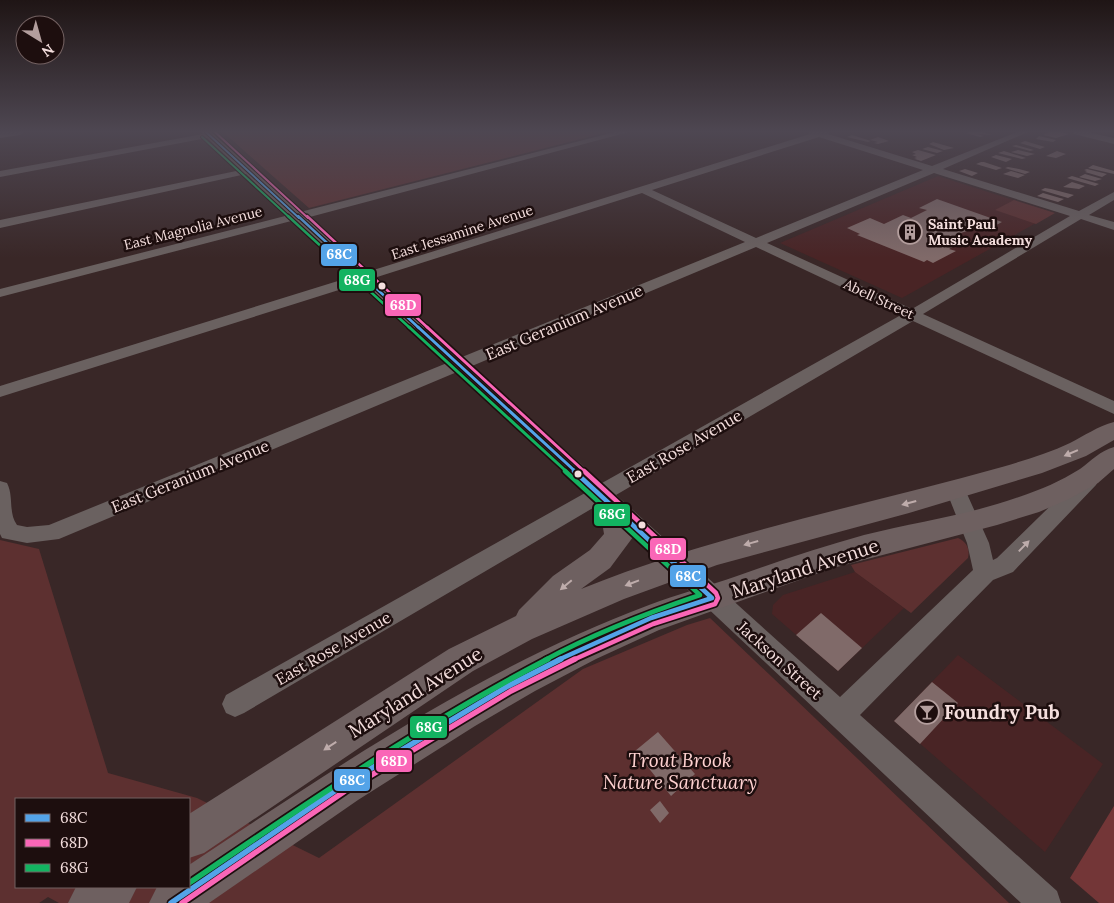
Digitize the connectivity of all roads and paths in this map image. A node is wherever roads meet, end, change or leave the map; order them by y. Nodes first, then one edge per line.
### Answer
1 (233, 174) edge
2 (251, 174) edge
3 (463, 174) edge
4 (692, 174) edge
5 (920, 174) edge
6 (949, 174) edge
7 (643, 190) junction
8 (1114, 196) edge
9 (1080, 215) junction
10 (298, 217) junction
11 (0, 224) edge
12 (1114, 226) edge
13 (756, 242) junction
14 (365, 278) junction
15 (0, 293) edge
16 (913, 314) junction
17 (460, 366) junction
18 (0, 392) edge
19 (1114, 408) edge
20 (1114, 430) edge
21 (1106, 464) edge
22 (0, 488) edge
23 (956, 490) junction
24 (607, 502) junction
25 (969, 522) junction
26 (678, 566) junction
27 (985, 573) junction
28 (712, 598) junction
29 (521, 629) junction
30 (235, 704) dead end
31 (841, 715) junction
32 (203, 829) edge
33 (113, 888) edge
34 (90, 903) edge
35 (171, 903) edge
36 (1045, 903) edge

1 - 11 street
2 - 10 street, Jackson Street
3 - 10 street, East Magnolia Avenue
4 - 7 street, East Jessamine Avenue
5 - 13 street, East Geranium Avenue
6 - 9 street
7 - 13 street, Abell Street
7 - 14 street, East Jessamine Avenue
8 - 9 street, East Rose Avenue
9 - 12 street
9 - 16 street, East Rose Avenue
10 - 14 street, Jackson Street
10 - 15 street, East Magnolia Avenue
13 - 16 street, Abell Street
13 - 17 street, East Geranium Avenue
14 - 17 street, Jackson Street
14 - 18 street, East Jessamine Avenue
16 - 19 street, Abell Street
16 - 24 street, East Rose Avenue
17 - 22 street, East Geranium Avenue
17 - 24 street, Jackson Street
20 -> 23 main road, Maryland Avenue
21 - 25 main road, Maryland Avenue
27 -> 21 street
23 - 25 street
23 -> 26 main road, Maryland Avenue
24 - 26 street, Jackson Street
24 -> 29 main road
24 - 30 street, East Rose Avenue
25 - 27 street
25 - 28 main road, Maryland Avenue
26 - 28 street, Jackson Street
26 -> 29 main road, Maryland Avenue
27 - 31 street
28 - 31 street, Jackson Street
28 - 35 main road, Maryland Avenue
29 -> 32 main road, Maryland Avenue
31 - 36 street, Jackson Street
33 - 34 main road

